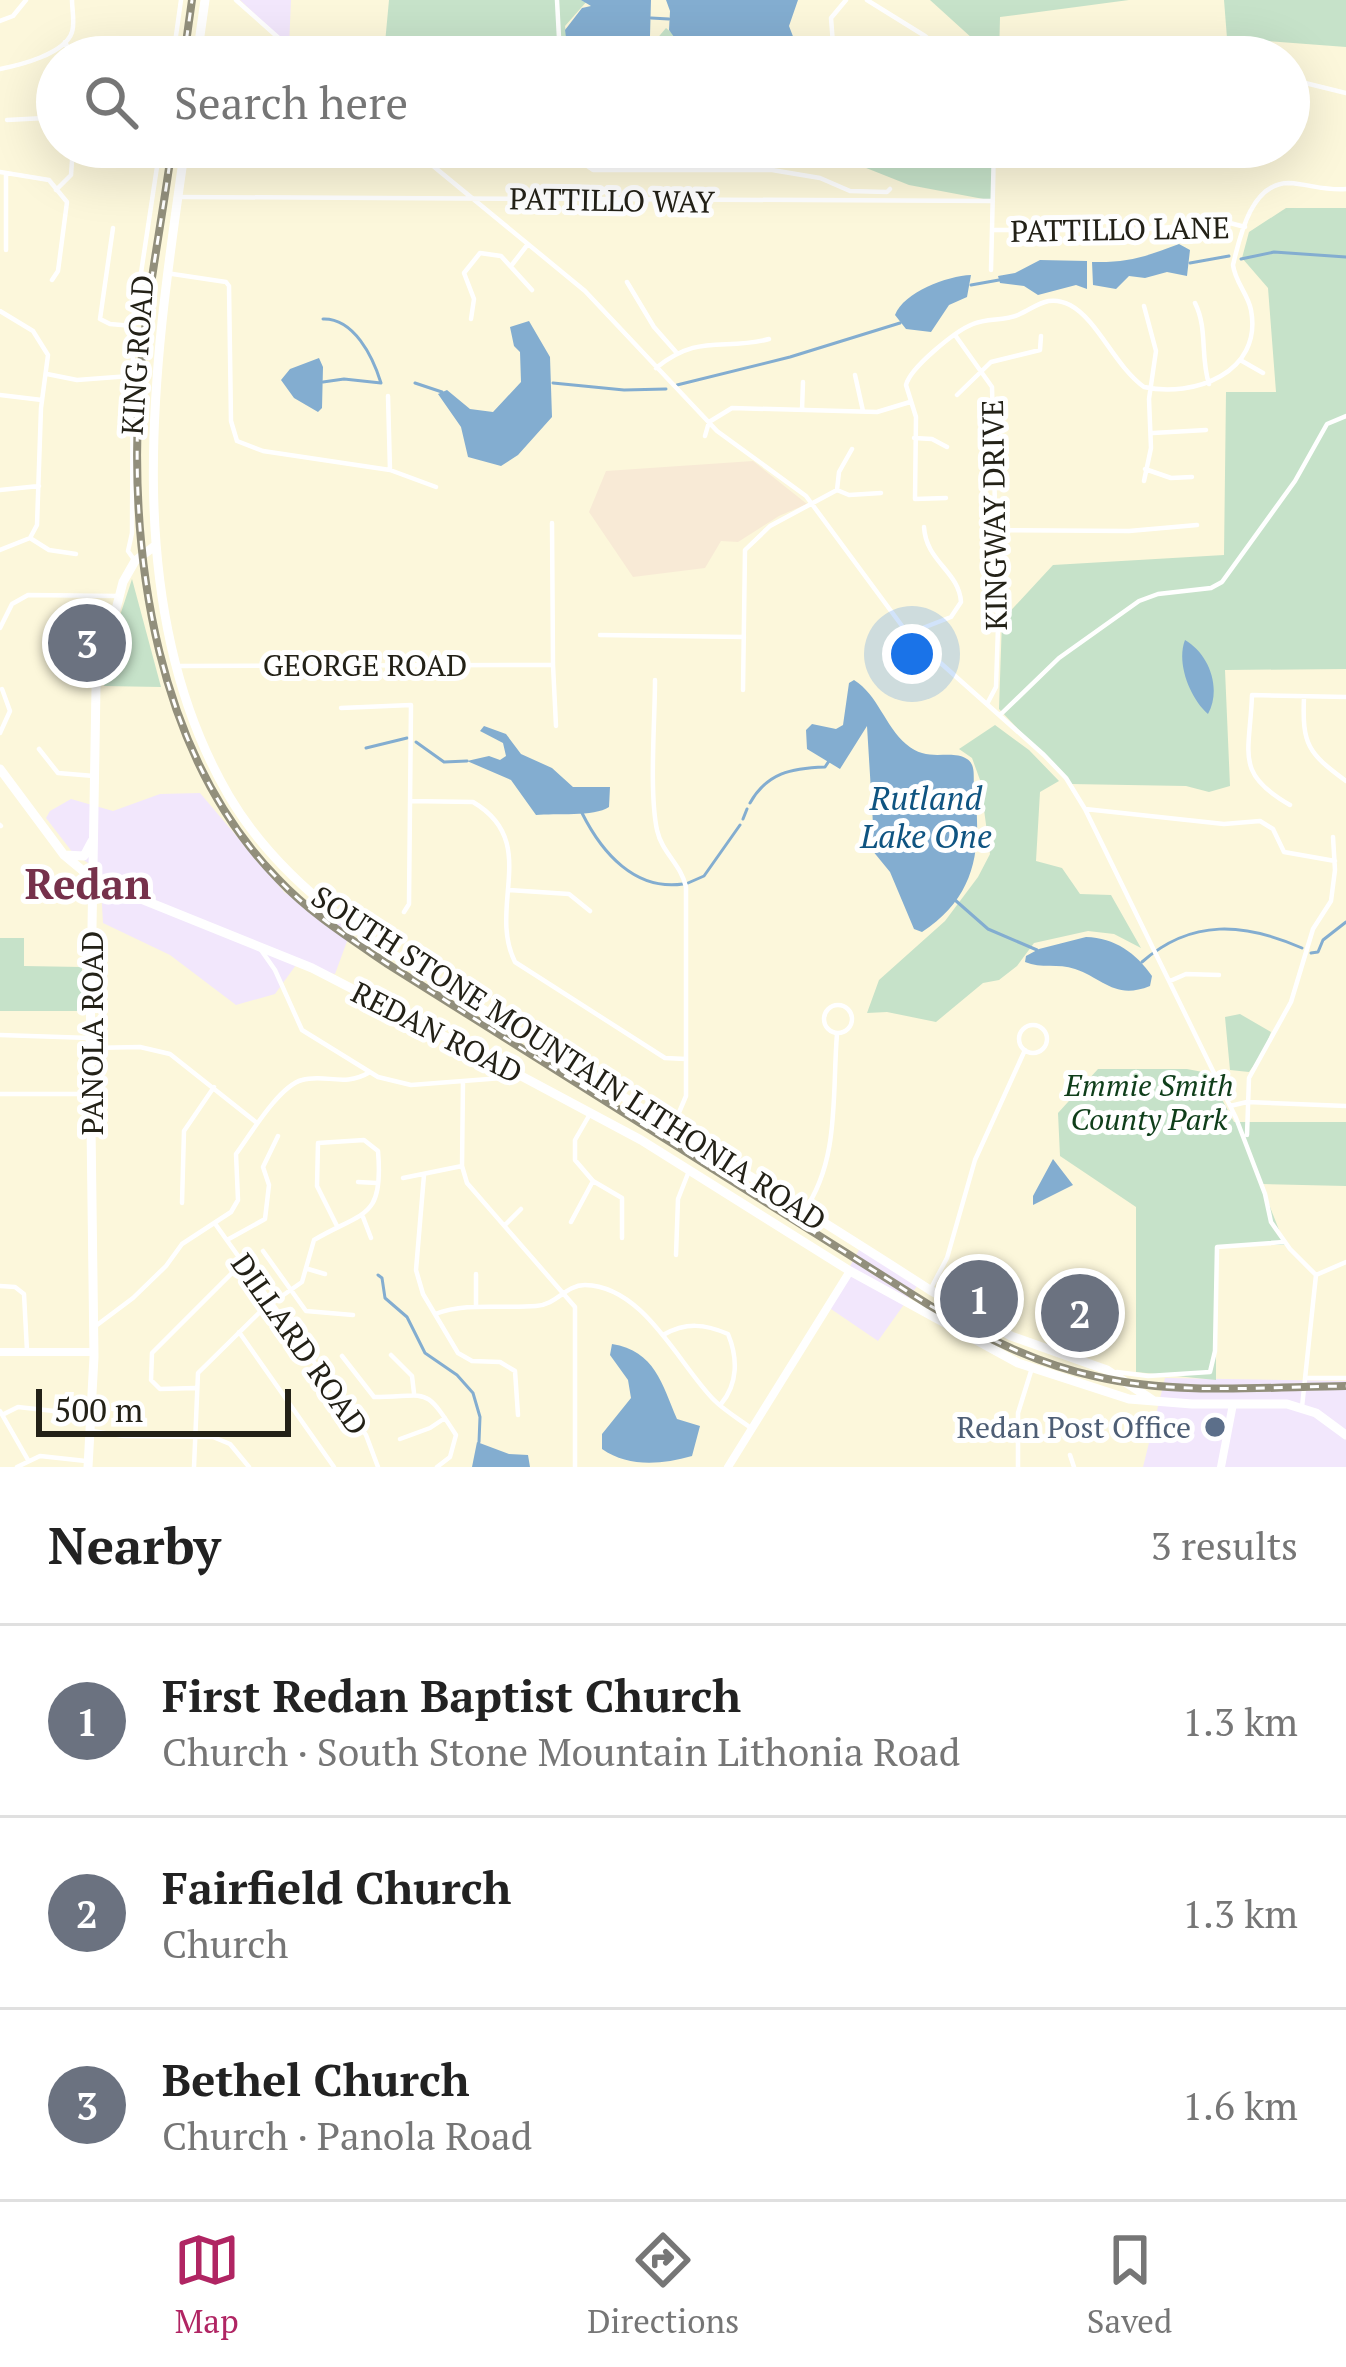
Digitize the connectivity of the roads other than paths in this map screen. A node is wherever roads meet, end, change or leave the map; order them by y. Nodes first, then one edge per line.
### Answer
1 (26, 0) edge
2 (72, 0) edge
3 (182, 0) edge
4 (205, 0) edge
5 (236, 0) edge
6 (557, 0) edge
7 (846, 0) edge
8 (867, 0) edge
9 (0, 21) edge
10 (69, 36) edge
11 (176, 36) edge
12 (200, 36) edge
13 (276, 36) edge
14 (559, 36) edge
15 (832, 36) edge
16 (924, 36) edge
17 (36, 59) edge
18 (0, 69) edge
19 (1310, 84) edge
20 (1346, 93) edge
21 (36, 118) edge
22 (7, 120) dead end
23 (72, 168) edge
24 (157, 168) edge
25 (181, 168) edge
26 (436, 168) edge
27 (589, 168) edge
28 (993, 168) edge
29 (634, 170) joint
30 (3, 173) edge
31 (890, 188) dead end
32 (1346, 189) edge
33 (56, 190) junction
34 (178, 197) junction
35 (474, 199) junction
36 (992, 201) junction
37 (113, 227) dead end
38 (1245, 227) junction
39 (994, 230) junction
40 (478, 242) dead end
41 (529, 244) junction
42 (5, 250) dead end
43 (480, 253) junction
44 (511, 266) junction
45 (991, 270) dead end
46 (166, 274) junction
47 (52, 280) dead end
48 (627, 282) dead end
49 (532, 290) dead end
50 (1195, 302) dead end
51 (1144, 305) dead end
52 (0, 311) edge
53 (471, 319) dead end
54 (133, 326) junction
55 (956, 335) junction
56 (1041, 336) dead end
57 (769, 339) dead end
58 (676, 352) junction
59 (1240, 360) junction
60 (656, 368) junction
61 (981, 371) junction
62 (1263, 373) dead end
63 (46, 374) junction
64 (855, 375) dead end
65 (131, 376) junction
66 (803, 382) dead end
67 (1209, 384) junction
68 (1150, 388) junction
69 (957, 394) dead end
70 (0, 395) edge
71 (388, 396) dead end
72 (42, 400) junction
73 (910, 402) junction
74 (802, 410) junction
75 (863, 411) junction
76 (1346, 416) edge
77 (709, 422) junction
78 (1206, 430) dead end
79 (1152, 434) junction
80 (704, 436) dead end
81 (914, 438) junction
82 (947, 447) dead end
83 (852, 449) dead end
84 (1145, 469) junction
85 (390, 470) junction
86 (1192, 477) dead end
87 (1144, 481) dead end
88 (39, 486) junction
89 (436, 488) dead end
90 (0, 490) edge
91 (837, 490) junction
92 (880, 493) dead end
93 (946, 498) dead end
94 (811, 501) junction
95 (552, 523) dead end
96 (1197, 525) dead end
97 (924, 527) dead end
98 (997, 530) junction
99 (30, 538) junction
100 (0, 550) edge
101 (76, 554) dead end
102 (144, 554) junction
103 (159, 572) junction
104 (118, 596) junction
105 (0, 628) edge
106 (908, 634) junction
107 (600, 635) dead end
108 (743, 637) junction
109 (553, 665) junction
110 (178, 666) junction
111 (655, 680) dead end
112 (2, 689) edge
113 (743, 690) dead end
114 (1304, 696) junction
115 (1346, 697) edge
116 (987, 704) junction
117 (341, 708) dead end
118 (1000, 716) junction
119 (556, 727) dead end
120 (0, 734) edge
121 (39, 749) dead end
122 (1346, 765) edge
123 (0, 769) edge
124 (94, 776) junction
125 (1339, 776) junction
126 (1346, 781) edge
127 (410, 801) junction
128 (1290, 805) dead end
129 (1085, 809) junction
130 (94, 836) junction
131 (1333, 837) dead end
132 (64, 855) junction
133 (1335, 861) junction
134 (94, 880) junction
135 (509, 890) junction
136 (126, 893) junction
137 (590, 911) dead end
138 (404, 912) dead end
139 (93, 917) junction
140 (257, 945) junction
141 (1219, 975) dead end
142 (1170, 981) junction
143 (837, 1034) junction
144 (0, 1035) edge
145 (90, 1043) junction
146 (1025, 1050) junction
147 (686, 1059) junction
148 (370, 1072) junction
149 (514, 1073) junction
150 (463, 1082) junction
151 (214, 1088) junction
152 (0, 1094) edge
153 (91, 1094) junction
154 (1247, 1102) junction
155 (1230, 1106) junction
156 (1346, 1106) edge
157 (590, 1114) junction
158 (257, 1123) junction
159 (672, 1129) junction
160 (278, 1136) dead end
161 (1246, 1141) junction
162 (462, 1166) junction
163 (689, 1172) junction
164 (424, 1175) junction
165 (403, 1178) dead end
166 (593, 1181) junction
167 (358, 1182) dead end
168 (377, 1183) junction
169 (182, 1203) dead end
170 (521, 1209) dead end
171 (804, 1210) junction
172 (363, 1216) junction
173 (572, 1222) dead end
174 (216, 1225) junction
175 (506, 1225) junction
176 (337, 1226) junction
177 (370, 1238) dead end
178 (622, 1238) dead end
179 (302, 1239) dead end
180 (227, 1240) junction
181 (1284, 1242) junction
182 (310, 1244) junction
183 (263, 1251) dead end
184 (676, 1255) dead end
185 (1346, 1262) edge
186 (242, 1263) junction
187 (308, 1269) junction
188 (850, 1270) junction
189 (326, 1274) dead end
190 (476, 1274) dead end
191 (1316, 1275) junction
192 (0, 1286) edge
193 (290, 1290) junction
194 (930, 1290) junction
195 (564, 1291) junction
196 (271, 1303) junction
197 (476, 1307) junction
198 (435, 1314) junction
199 (353, 1315) dead end
200 (94, 1326) junction
201 (239, 1332) junction
202 (663, 1335) junction
203 (0, 1352) edge
204 (94, 1352) junction
205 (27, 1353) junction
206 (391, 1355) dead end
207 (342, 1356) dead end
208 (1032, 1369) junction
209 (1114, 1373) junction
210 (1307, 1378) junction
211 (1346, 1378) edge
212 (195, 1388) junction
213 (414, 1393) junction
214 (1154, 1401) junction
215 (1233, 1404) junction
216 (720, 1406) junction
217 (1302, 1408) junction
218 (2, 1412) edge
219 (54, 1412) dead end
220 (518, 1415) dead end
221 (445, 1418) junction
222 (751, 1428) junction
223 (92, 1431) junction
224 (1346, 1435) edge
225 (194, 1437) junction
226 (400, 1439) dead end
227 (1070, 1455) dead end
228 (28, 1460) junction
229 (88, 1464) edge
230 (17, 1467) edge
231 (194, 1467) edge
232 (249, 1467) edge
233 (334, 1467) edge
234 (378, 1467) edge
235 (437, 1467) edge
236 (575, 1467) edge
237 (728, 1467) edge
238 (1018, 1467) edge
239 (1075, 1467) edge
240 (1221, 1467) edge

1 - 9 street
2 - 10 street
3 - 11 street
4 - 12 main road
5 - 13 street
6 - 14 street
7 - 15 street
8 - 16 street
17 - 18 street
19 - 20 street
21 - 22 street
23 - 33 street
24 - 54 street, KING ROAD
25 - 34 main road, SOUTH STONE MOUNTAIN LITHONIA ROAD
26 - 35 street
27 - 29 street
28 - 36 street
29 - 31 street
30 - 33 street
30 - 42 street
32 - 38 street
33 - 47 street
34 - 35 street, PATTILLO WAY
34 - 46 main road, SOUTH STONE MOUNTAIN LITHONIA ROAD
35 - 36 street, PATTILLO WAY
35 - 41 street
36 - 39 street
37 - 54 street
38 - 39 street, PATTILLO LANE
38 - 59 street
39 - 45 street
40 - 43 street
41 - 44 street
41 - 60 street
43 - 44 street
43 - 53 street
44 - 49 street
46 - 85 street
46 - 102 main road, SOUTH STONE MOUNTAIN LITHONIA ROAD
48 - 58 street
50 - 67 street
51 - 68 street
52 - 63 street
54 - 65 street, KING ROAD
55 - 61 street, KINGWAY DRIVE
55 - 68 street
55 - 73 street
56 - 61 street
57 - 58 street
58 - 60 street
59 - 62 street
59 - 67 street
60 - 77 street
61 - 69 street
61 - 98 street, KINGWAY DRIVE
63 - 65 street
63 - 72 street
64 - 75 street
65 - 102 street, KING ROAD
66 - 74 street
67 - 68 street
68 - 79 street
70 - 72 street
71 - 85 street
72 - 88 street
73 - 75 street
73 - 81 street
74 - 75 street
74 - 77 street
76 - 118 street
77 - 80 street
77 - 94 street
78 - 79 street
79 - 84 street
81 - 82 street
81 - 93 street
83 - 91 street
84 - 86 street
84 - 87 street
85 - 89 street
88 - 90 street
88 - 99 street
91 - 92 street
91 - 94 street
94 - 106 street
94 - 108 street
95 - 109 street
96 - 98 street
97 - 106 street
98 - 116 street, KINGWAY DRIVE
99 - 100 street
99 - 101 street
102 - 103 main road, SOUTH STONE MOUNTAIN LITHONIA ROAD
102 - 103 main road
102 - 104 main road, PANOLA ROAD
103 - 110 main road, SOUTH STONE MOUNTAIN LITHONIA ROAD
104 - 105 street
104 - 124 main road, PANOLA ROAD
106 - 116 street
107 - 108 street
108 - 113 street
109 - 110 street, GEORGE ROAD
109 - 119 street
110 - 159 main road, SOUTH STONE MOUNTAIN LITHONIA ROAD
111 - 147 street
112 - 120 street
114 - 115 street
114 - 125 street
114 - 128 street
116 - 118 street
117 - 127 street
118 - 129 street
121 - 124 street
122 - 125 street
123 - 132 main road, REDAN ROAD
124 - 130 main road, PANOLA ROAD
125 - 126 street
127 - 135 street
127 - 138 street
129 - 133 street
129 - 142 street
130 - 132 main road
130 - 134 main road, PANOLA ROAD
131 - 133 street
132 - 134 main road, REDAN ROAD
133 - 154 street
134 - 136 main road, REDAN ROAD
134 - 139 main road, PANOLA ROAD
135 - 137 street
135 - 147 street
136 - 139 main road
136 - 140 main road, REDAN ROAD
139 - 145 main road, PANOLA ROAD
140 - 148 street
140 - 149 main road, REDAN ROAD
141 - 142 street
142 - 155 street
143 - 143 street
143 - 171 street
144 - 145 street
145 - 151 street
145 - 153 main road, PANOLA ROAD
146 - 146 street
146 - 194 street
147 - 159 street
148 - 150 street
148 - 158 street
149 - 150 street
149 - 157 main road, REDAN ROAD
150 - 162 street
151 - 158 street
151 - 169 street
152 - 153 street
153 - 200 main road, PANOLA ROAD
154 - 155 street
154 - 156 street
154 - 161 street
155 - 161 street
157 - 163 main road, REDAN ROAD
157 - 166 street
158 - 174 street
159 - 171 main road, SOUTH STONE MOUNTAIN LITHONIA ROAD
160 - 180 street
161 - 181 street
162 - 164 street
162 - 175 street
163 - 184 street
163 - 188 main road, REDAN ROAD
164 - 165 street
164 - 198 street
166 - 173 street
166 - 178 street
167 - 168 street
168 - 172 street
168 - 176 street
170 - 175 street
171 - 194 main road, SOUTH STONE MOUNTAIN LITHONIA ROAD
172 - 176 street
172 - 177 street
174 - 180 street, DILLARD ROAD
174 - 200 street
175 - 195 street
176 - 182 street
179 - 182 street
180 - 186 street, DILLARD ROAD
181 - 191 street
181 - 209 street
182 - 187 street
183 - 193 street
185 - 191 street
186 - 196 street, DILLARD ROAD
186 - 212 street
187 - 189 street
187 - 193 street
188 - 208 main road, REDAN ROAD
188 - 222 street
190 - 197 street
191 - 210 street
192 - 205 street
193 - 196 street
193 - 199 street
194 - 209 main road, SOUTH STONE MOUNTAIN LITHONIA ROAD
195 - 197 street
195 - 202 street
195 - 236 street
196 - 201 street
196 - 234 street, DILLARD ROAD
197 - 198 street
198 - 220 street
200 - 204 main road, PANOLA ROAD
201 - 212 street
201 - 233 street
202 - 216 street
202 - 216 street
203 - 205 street
204 - 205 street
204 - 223 main road, PANOLA ROAD
206 - 213 street
207 - 213 street
208 - 214 main road, REDAN ROAD
208 - 238 street
209 - 214 main road, SOUTH STONE MOUNTAIN LITHONIA ROAD
210 - 211 street
210 - 217 street
212 - 225 street
213 - 221 street
214 - 215 main road
215 - 217 main road
215 - 240 street
216 - 222 street
217 - 224 main road
218 - 219 street
218 - 228 street
221 - 226 street
221 - 235 street
222 - 237 street
223 - 225 street
223 - 229 main road, PANOLA ROAD
225 - 231 street
225 - 232 street
227 - 239 street
228 - 229 street
228 - 230 street

